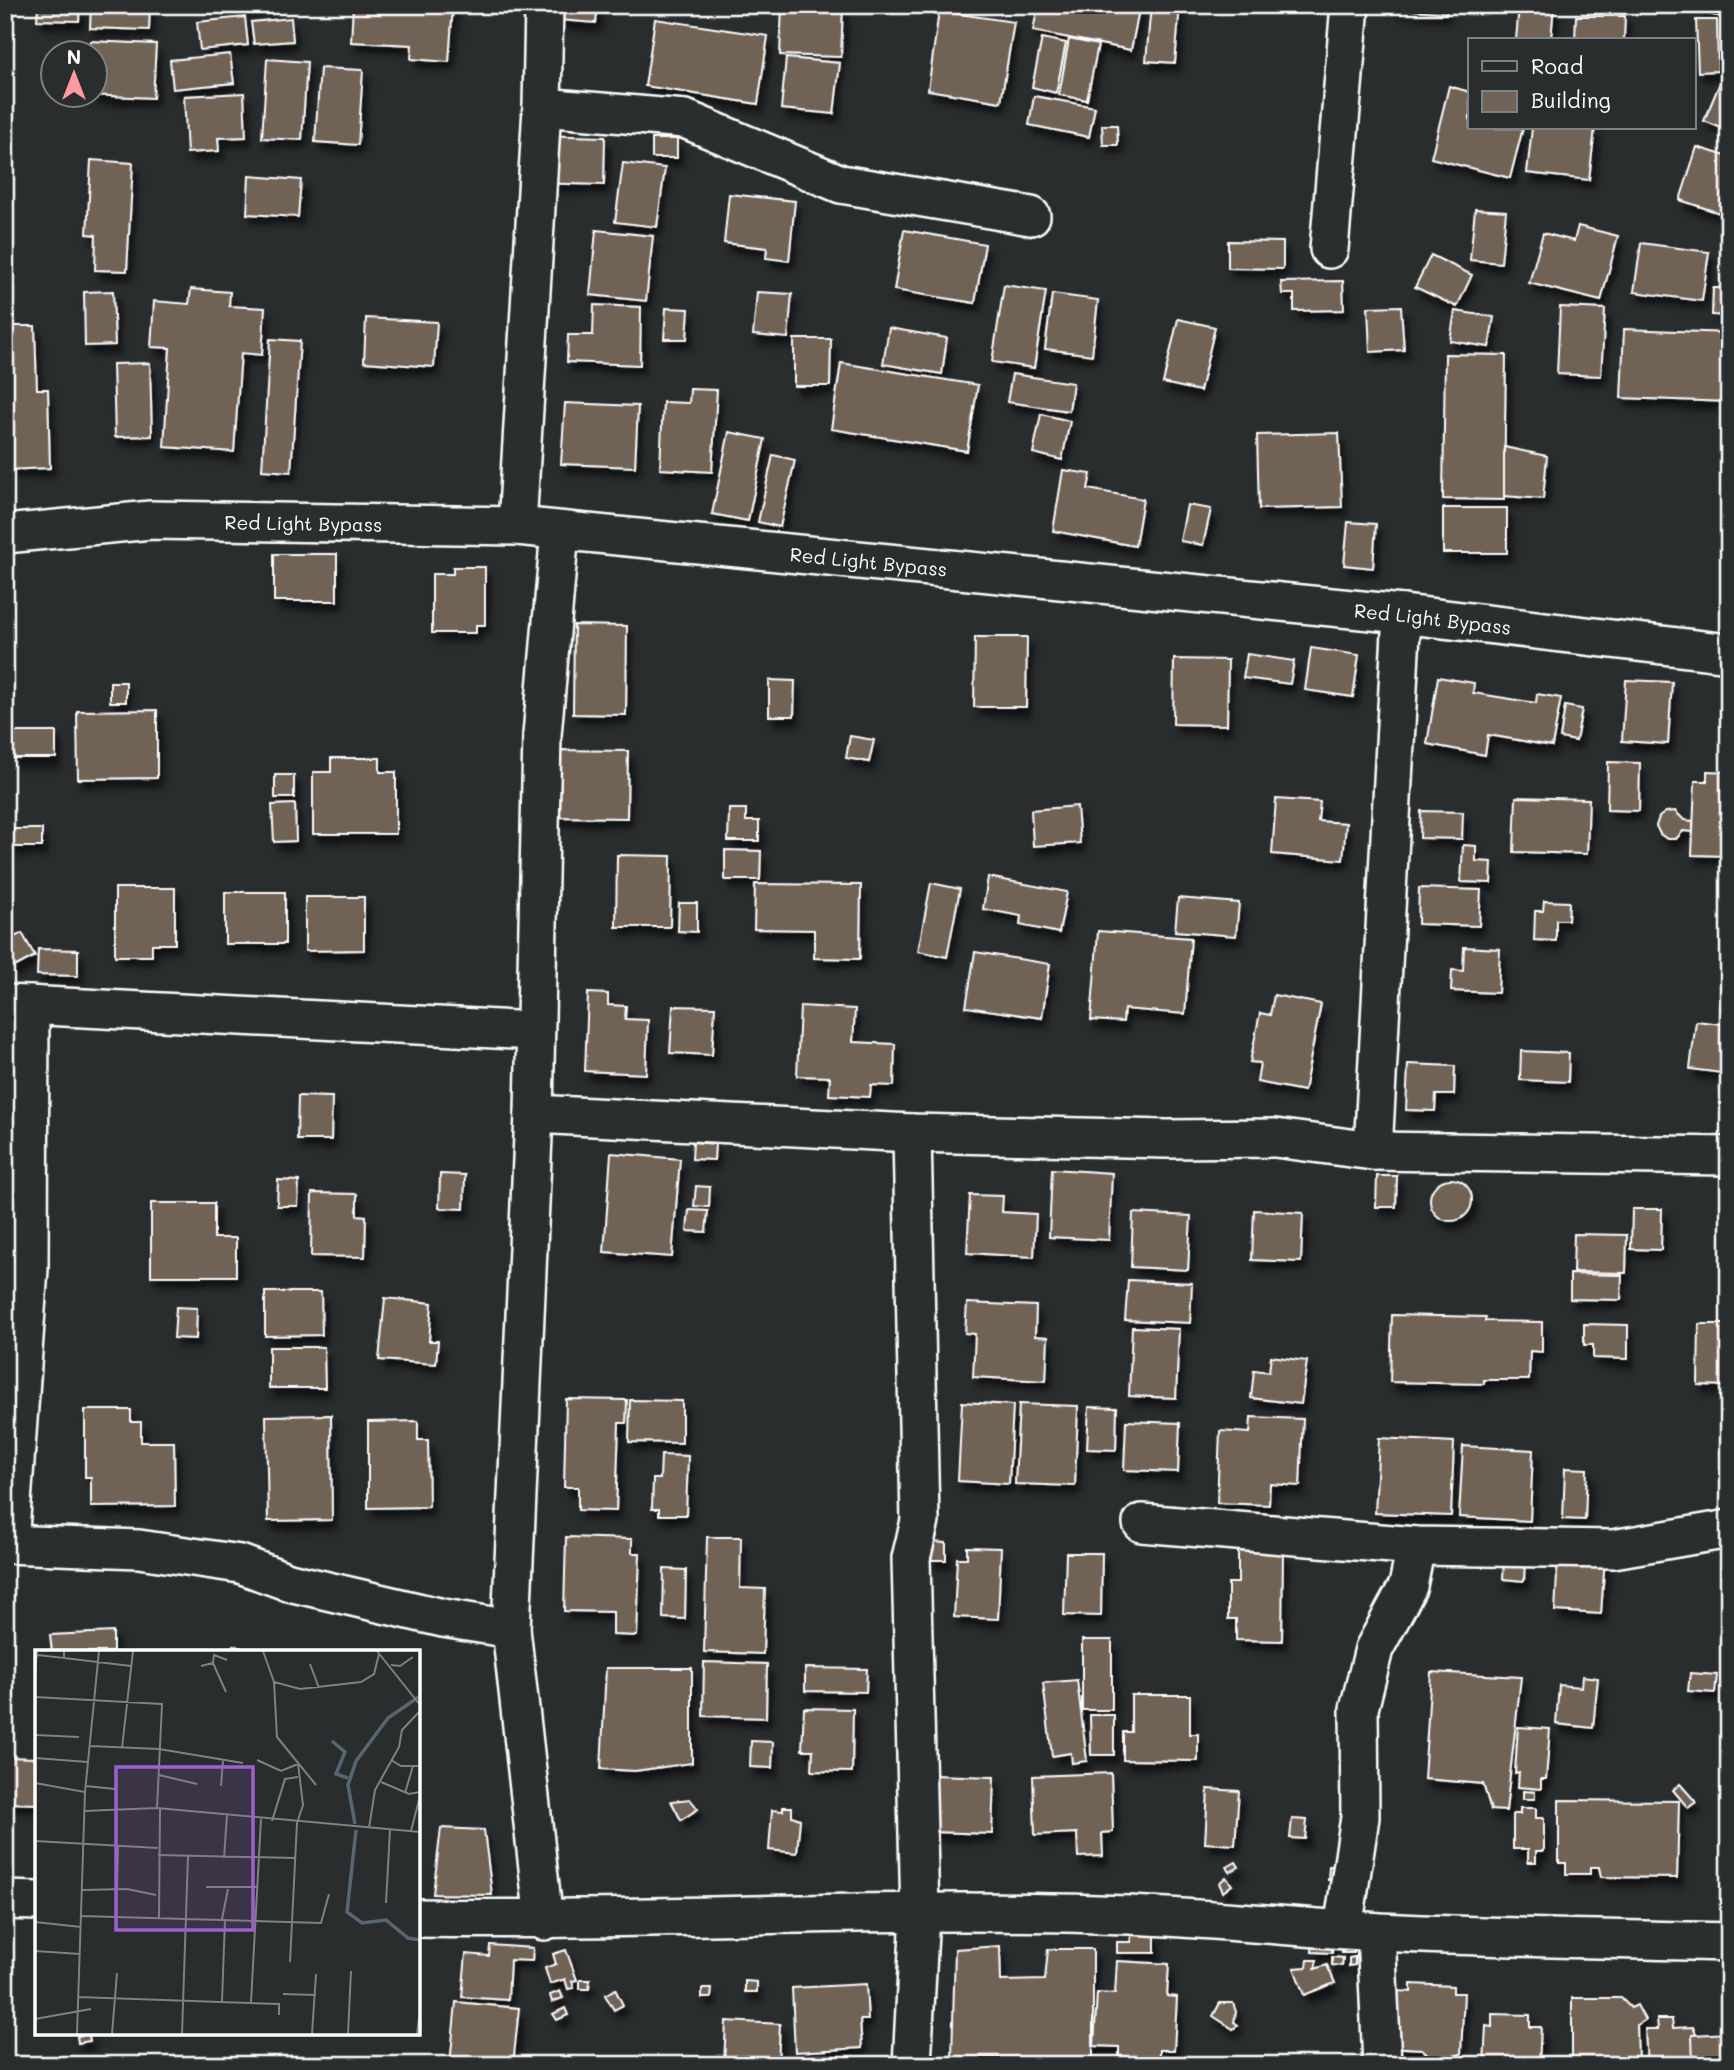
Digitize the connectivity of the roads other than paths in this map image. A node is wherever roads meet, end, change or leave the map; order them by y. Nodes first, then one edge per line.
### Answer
1 (544, 5) edge
2 (1350, 5) edge
3 (542, 107) junction
4 (1031, 216) dead end
5 (1329, 249) dead end
6 (517, 526) junction
7 (560, 531) junction
8 (5, 534) edge
9 (1402, 614) junction
10 (1729, 653) edge
11 (18, 1004) edge
12 (534, 1031) junction
13 (534, 1114) junction
14 (912, 1133) junction
15 (1373, 1151) junction
16 (1729, 1156) edge
17 (1142, 1523) dead end
18 (1729, 1529) edge
19 (7, 1544) edge
20 (1416, 1546) junction
21 (511, 1629) junction
22 (5, 1900) edge
23 (35, 1902) edge
24 (920, 1913) junction
25 (420, 1919) edge
26 (544, 1920) junction
27 (1359, 1931) junction
28 (1729, 1942) edge
29 (912, 2065) edge
30 (1382, 2065) edge

1 - 3 street
2 - 5 street
3 - 4 street
3 - 6 street
6 - 7 street, Red Light Bypass
6 - 8 street, Red Light Bypass
7 - 9 street, Red Light Bypass
7 - 12 street
9 - 10 street, Red Light Bypass
9 - 15 street
11 - 12 street
11 - 19 street
12 - 13 street
13 - 14 street
13 - 21 street
14 - 15 street
14 - 24 street
15 - 16 street
17 - 20 street
18 - 20 street
19 - 21 street
20 - 27 street
21 - 26 street
22 - 23 street
24 - 26 street
24 - 27 street
24 - 29 street
25 - 26 street
27 - 28 street
27 - 30 street

